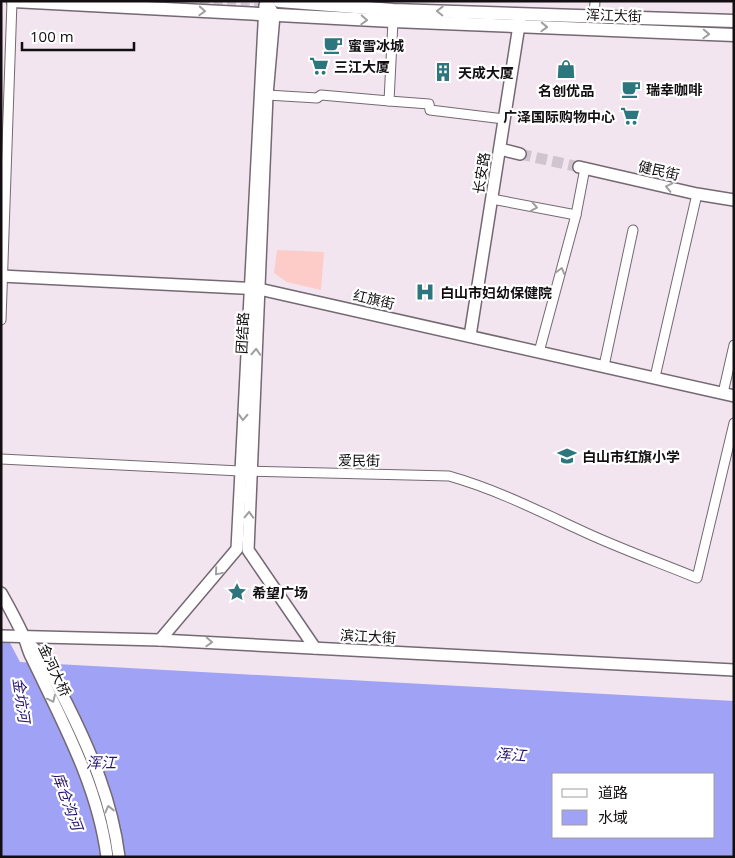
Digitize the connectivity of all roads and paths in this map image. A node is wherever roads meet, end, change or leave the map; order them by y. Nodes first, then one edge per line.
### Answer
1 (13, 1) edge
2 (266, 1) edge
3 (279, 1) edge
4 (595, 1) edge
5 (461, 6) edge
6 (269, 15) junction
7 (594, 17) junction
8 (520, 20) junction
9 (734, 21) edge
10 (393, 22) junction
11 (734, 35) edge
12 (267, 95) junction
13 (388, 101) junction
14 (504, 119) junction
15 (500, 149) junction
16 (520, 154) tunnel mouth
17 (582, 168) joint
18 (697, 194) junction
19 (492, 199) junction
20 (734, 200) edge
21 (576, 215) junction
22 (633, 230) dead end
23 (2, 276) edge
24 (254, 289) junction
25 (1, 320) edge
26 (470, 336) junction
27 (734, 345) edge
28 (539, 352) junction
29 (604, 366) junction
30 (655, 378) junction
31 (728, 394) edge
32 (734, 422) edge
33 (1, 459) edge
34 (245, 471) junction
35 (242, 549) junction
36 (1, 593) edge
37 (6, 636) edge
38 (24, 638) junction
39 (160, 640) junction
40 (315, 648) junction
41 (734, 670) edge
42 (107, 857) edge
43 (119, 857) edge

1 -> 6 main road, 浑江大街
1 - 23 street
2 - 6 street, 团结路
5 -> 3 main road, 浑江大街
4 - 7 street
5 - 8 main road, 浑江大街
6 -> 10 main road, 浑江大街
6 - 12 street, 团结路
6 - 24 street, 团结路
7 - 8 main road, 浑江大街
7 - 9 main road, 浑江大街
8 - 10 main road, 浑江大街
8 -> 11 main road, 浑江大街
8 - 14 street, 长安路
10 - 13 street
12 - 13 street
12 - 24 street, 团结路
13 - 14 street
14 - 15 street, 长安路
15 - 16 street
15 - 19 street, 长安路
18 -> 17 street, 健民街
17 - 21 street
18 - 20 street, 健民街
18 - 30 street
19 -> 21 street
19 - 26 street, 长安路
28 -> 21 street
22 - 29 street
23 - 24 street, 红旗街
23 - 25 street
24 - 26 street, 红旗街
24 - 34 street, 团结路
26 - 28 street, 红旗街
27 - 31 street
28 - 29 street, 红旗街
29 - 30 street, 红旗街
30 - 31 street, 红旗街
32 - 34 street, 爱民街
33 - 34 street, 爱民街
34 - 35 street, 团结路
35 -> 39 street
35 - 40 street
36 - 38 street
37 - 38 street, 滨江大街
38 - 39 street, 滨江大街
38 -> 42 street, 金河大桥
43 -> 38 street, 金河大桥
39 -> 40 street, 滨江大街
40 - 41 street, 滨江大街

